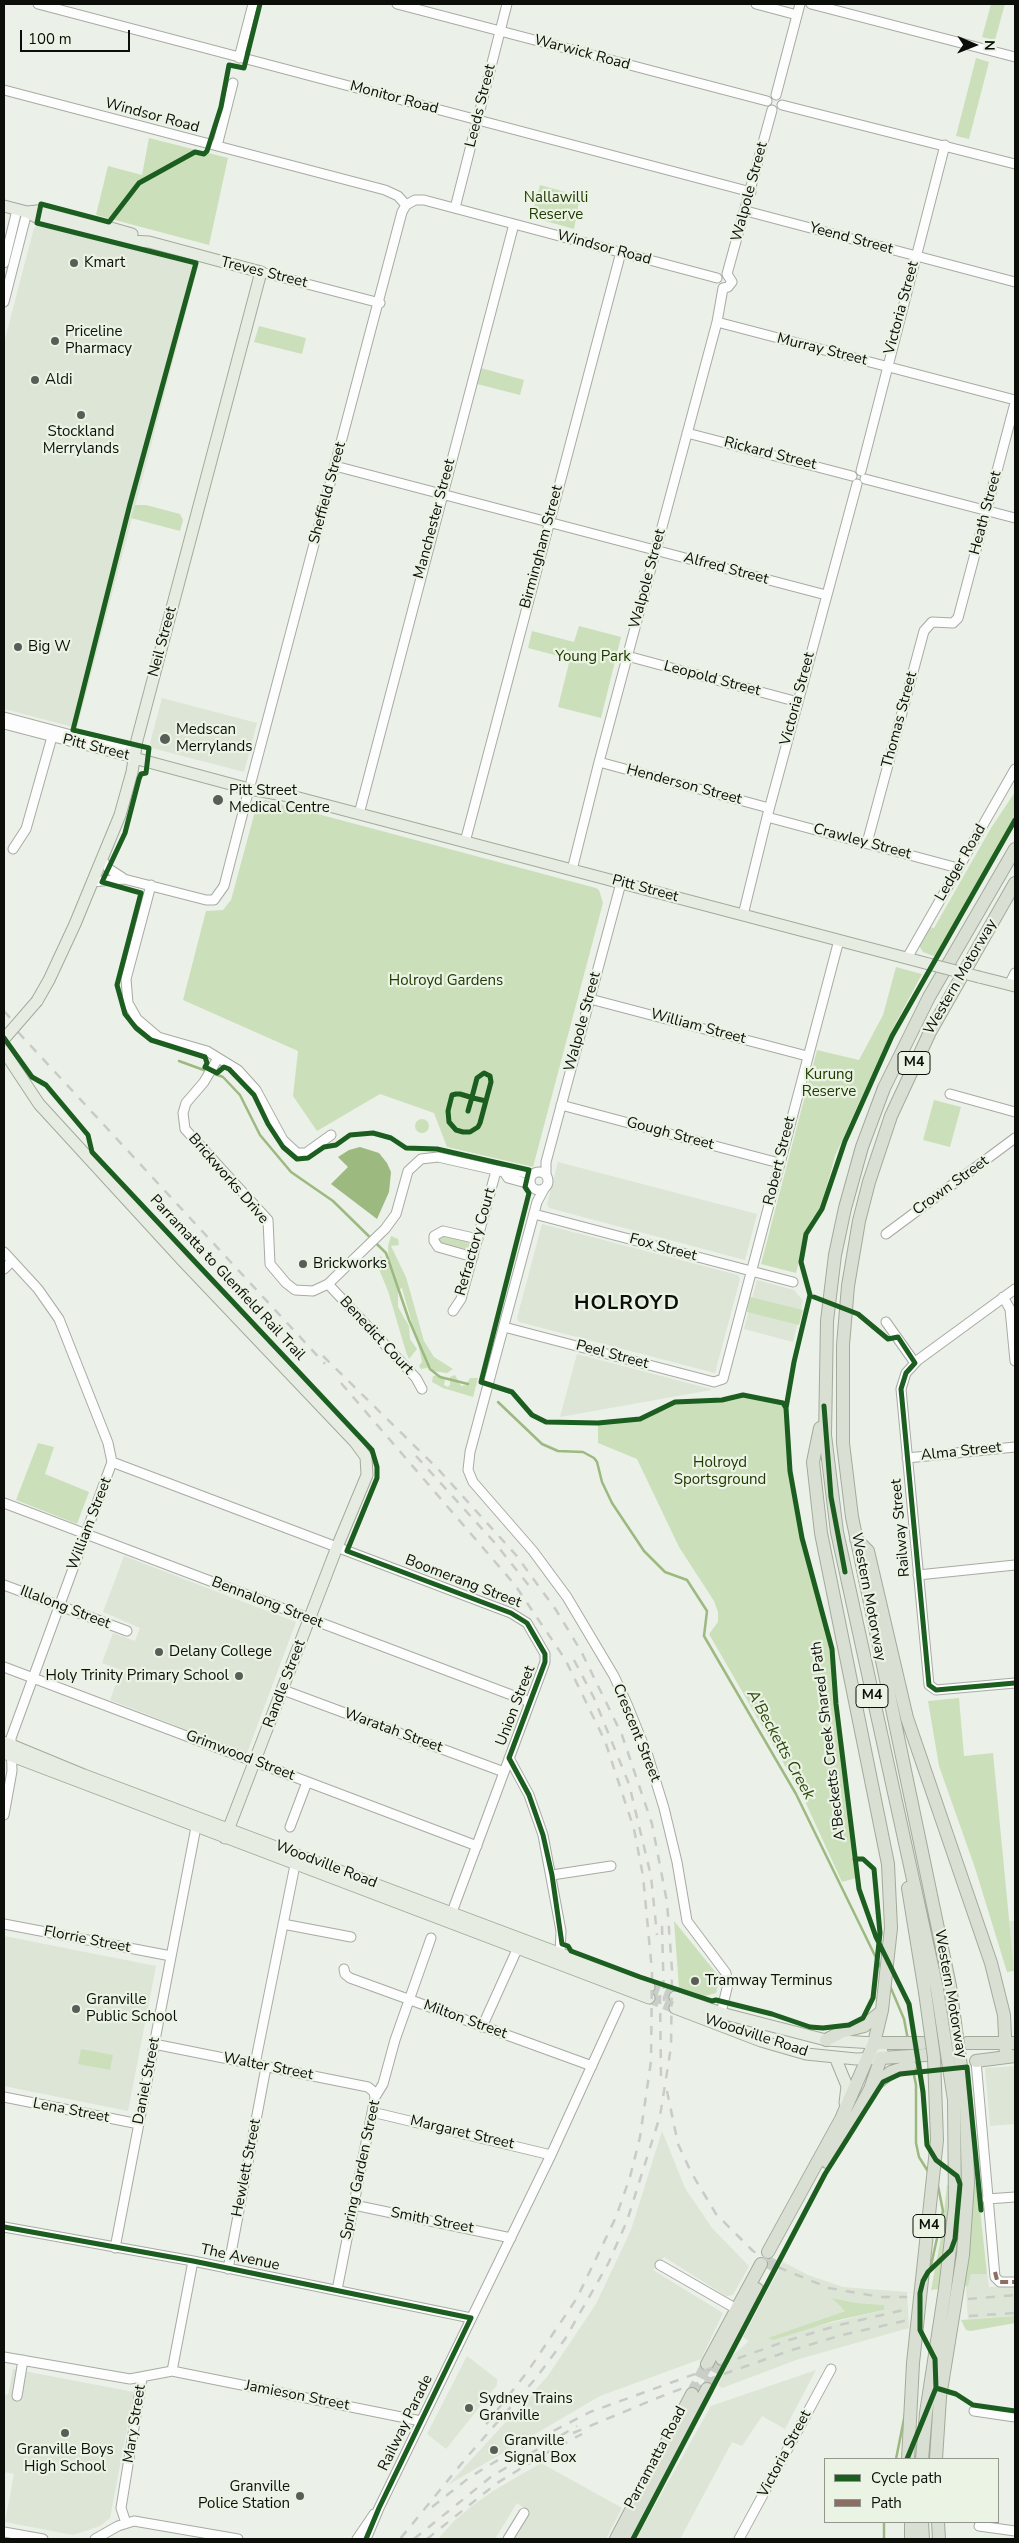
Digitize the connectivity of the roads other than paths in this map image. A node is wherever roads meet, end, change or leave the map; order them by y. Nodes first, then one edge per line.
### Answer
1 (38, 4) edge
2 (253, 4) edge
3 (397, 4) edge
4 (507, 4) edge
5 (756, 4) edge
6 (800, 4) edge
7 (811, 4) edge
8 (797, 15) junction
9 (500, 31) junction
10 (1015, 57) edge
11 (239, 58) junction
12 (233, 84) dead end
13 (4, 90) edge
14 (776, 95) junction
15 (767, 101) junction
16 (782, 105) junction
17 (772, 110) junction
18 (477, 120) junction
19 (944, 145) junction
20 (217, 146) junction
21 (1015, 164) edge
22 (751, 192) junction
23 (406, 205) junction
24 (4, 206) edge
25 (455, 208) junction
26 (22, 211) junction
27 (746, 211) junction
28 (514, 224) junction
29 (621, 252) junction
30 (916, 256) junction
31 (4, 263) edge
32 (261, 272) junction
33 (727, 274) junction
34 (717, 278) junction
35 (1015, 282) edge
36 (723, 288) junction
37 (4, 302) edge
38 (380, 303) junction
39 (717, 322) junction
40 (886, 366) junction
41 (1015, 402) edge
42 (687, 433) junction
43 (335, 466) junction
44 (859, 477) junction
45 (442, 493) junction
46 (987, 511) junction
47 (1015, 518) edge
48 (549, 521) junction
49 (656, 550) junction
50 (826, 596) junction
51 (955, 622) joint
52 (627, 656) junction
53 (798, 702) junction
54 (4, 717) edge
55 (4, 724) edge
56 (52, 737) junction
57 (135, 755) junction
58 (599, 762) junction
59 (1015, 769) edge
60 (250, 786) junction
61 (768, 813) junction
62 (359, 814) junction
63 (465, 842) junction
64 (868, 843) junction
65 (13, 849) dead end
66 (1015, 849) edge
67 (102, 860) junction
68 (958, 868) junction
69 (572, 870) junction
70 (124, 879) junction
71 (92, 882) junction
72 (621, 883) junction
73 (1015, 883) edge
74 (151, 885) junction
75 (743, 915) junction
76 (839, 940) junction
77 (907, 958) junction
78 (1015, 973) edge
79 (1012, 985) edge
80 (590, 999) junction
81 (4, 1039) edge
82 (807, 1056) junction
83 (6, 1059) edge
84 (216, 1062) junction
85 (950, 1094) dead end
86 (561, 1105) junction
87 (1015, 1112) edge
88 (331, 1135) dead end
89 (1015, 1138) edge
90 (779, 1163) junction
91 (500, 1171) junction
92 (539, 1174) junction
93 (536, 1188) junction
94 (534, 1214) junction
95 (886, 1234) dead end
96 (478, 1238) junction
97 (4, 1252) edge
98 (473, 1257) junction
99 (12, 1261) junction
100 (4, 1269) edge
101 (751, 1271) junction
102 (793, 1282) dead end
103 (328, 1284) junction
104 (1015, 1289) edge
105 (1004, 1297) junction
106 (453, 1311) dead end
107 (886, 1322) dead end
108 (504, 1326) junction
109 (1014, 1329) edge
110 (1015, 1361) edge
111 (915, 1363) junction
112 (720, 1381) joint
113 (422, 1389) dead end
114 (824, 1406) junction
115 (1015, 1447) edge
116 (907, 1458) junction
117 (112, 1462) junction
118 (4, 1503) edge
119 (86, 1535) junction
120 (856, 1539) junction
121 (337, 1547) junction
122 (1015, 1565) edge
123 (918, 1575) junction
124 (4, 1585) edge
125 (59, 1607) junction
126 (310, 1619) junction
127 (127, 1631) dead end
128 (546, 1662) joint
129 (4, 1667) edge
130 (33, 1678) junction
131 (1015, 1683) edge
132 (282, 1690) junction
133 (530, 1702) junction
134 (8, 1749) edge
135 (510, 1758) junction
136 (255, 1762) junction
137 (504, 1772) junction
138 (307, 1782) junction
139 (4, 1815) edge
140 (196, 1827) junction
141 (290, 1827) dead end
142 (227, 1833) junction
143 (476, 1846) junction
144 (295, 1865) junction
145 (611, 1866) dead end
146 (552, 1875) junction
147 (452, 1912) junction
148 (4, 1924) edge
149 (283, 1924) junction
150 (351, 1937) dead end
151 (431, 1938) dead end
152 (520, 1944) junction
153 (560, 1954) junction
154 (171, 1956) junction
155 (344, 1969) dead end
156 (937, 1989) junction
157 (410, 2000) junction
158 (619, 2006) dead end
159 (882, 2010) junction
160 (721, 2013) junction
161 (482, 2026) junction
162 (761, 2040) junction
163 (826, 2040) junction
164 (881, 2043) junction
165 (967, 2043) dead end
166 (1011, 2043) edge
167 (154, 2044) junction
168 (1010, 2056) edge
169 (835, 2057) junction
170 (886, 2058) junction
171 (868, 2059) junction
172 (976, 2061) joint
173 (255, 2064) junction
174 (592, 2066) junction
175 (910, 2066) tunnel mouth
176 (266, 2067) junction
177 (870, 2089) junction
178 (375, 2097) junction
179 (4, 2098) edge
180 (372, 2112) junction
181 (841, 2119) junction
182 (139, 2124) junction
183 (551, 2155) junction
184 (1015, 2197) edge
185 (987, 2199) junction
186 (354, 2205) junction
187 (4, 2227) edge
188 (511, 2238) junction
189 (115, 2248) junction
190 (193, 2261) junction
191 (660, 2266) dead end
192 (764, 2267) tunnel mouth
193 (228, 2269) junction
194 (1015, 2282) edge
195 (337, 2290) junction
196 (741, 2312) junction
197 (471, 2318) junction
198 (4, 2357) edge
199 (722, 2359) tunnel mouth
200 (24, 2360) junction
201 (707, 2364) tunnel mouth
202 (831, 2369) dead end
203 (172, 2371) junction
204 (142, 2378) junction
205 (707, 2389) tunnel mouth
206 (692, 2394) tunnel mouth
207 (17, 2396) dead end
208 (974, 2411) dead end
209 (1015, 2417) edge
210 (421, 2421) junction
211 (908, 2458) edge
212 (922, 2458) edge
213 (936, 2458) edge
214 (379, 2508) junction
215 (524, 2512) dead end
216 (126, 2523) junction
217 (911, 2523) edge
218 (922, 2523) edge
219 (938, 2523) edge
220 (979, 2526) dead end
221 (1015, 2531) edge
222 (4, 2532) edge
223 (216, 2537) edge
224 (100, 2538) edge
225 (43, 2539) edge
226 (238, 2539) edge
227 (357, 2539) edge
228 (366, 2539) edge
229 (508, 2539) edge
230 (616, 2539) edge
231 (628, 2539) edge
232 (739, 2539) edge
233 (911, 2539) edge
234 (923, 2539) edge
235 (939, 2539) edge

1 - 11 street, Monitor Road
2 - 11 street
3 - 9 street, Warwick Road
4 - 9 street, Leeds Street
5 - 8 street
6 - 8 street
7 - 10 street
8 - 14 street
9 - 15 street, Warwick Road
9 - 18 street, Leeds Street
11 - 18 street, Monitor Road
12 - 20 street
13 - 20 street, Windsor Road
14 - 15 street
14 - 16 street
15 - 17 street
16 - 17 street
16 - 19 street
17 - 22 street, Walpole Street
18 - 22 street, Monitor Road
18 - 25 street, Leeds Street
19 - 21 street
19 - 30 street, Victoria Street
20 - 23 street, Windsor Road
22 - 27 street, Walpole Street
23 - 25 street, Windsor Road
23 - 38 street, Sheffield Street
24 - 26 main road, Treves Street
25 - 28 street, Windsor Road
26 - 31 street
26 - 32 main road, Treves Street
26 - 37 street
27 - 30 street, Yeend Street
27 - 33 street, Walpole Street
28 - 29 street, Windsor Road
28 - 45 street, Manchester Street
29 - 34 street, Windsor Road
29 - 48 street, Birmingham Street
30 - 35 street, Yeend Street
30 - 40 street, Victoria Street
32 - 38 street, Treves Street
32 - 57 main road, Neil Street
33 - 34 street
33 - 36 street
34 - 36 street
36 - 39 street, Walpole Street
38 - 43 street, Sheffield Street
39 - 40 street, Murray Street
39 - 42 street, Walpole Street
40 - 41 street, Murray Street
40 - 44 street, Victoria Street
41 - 46 street, Heath Street
42 - 44 street, Rickard Street
42 - 49 street, Walpole Street
43 - 45 street, Alfred Street
43 - 60 street, Sheffield Street
44 - 46 street, Rickard Street
44 - 50 street, Victoria Street
45 - 48 street, Alfred Street
45 - 62 street, Manchester Street
46 - 47 street, Rickard Street
46 - 51 street, Heath Street
48 - 49 street, Alfred Street
48 - 63 street, Birmingham Street
49 - 50 street, Alfred Street
49 - 52 street, Walpole Street
50 - 53 street, Victoria Street
51 - 64 street, Thomas Street
52 - 53 street, Leopold Street
52 - 58 street, Walpole Street
53 - 61 street, Victoria Street
54 - 57 street, Pitt Street
55 - 56 street, Pitt Street
56 - 57 street, Pitt Street
56 - 65 street
57 - 60 main road, Pitt Street
57 - 67 main road, Neil Street
58 - 61 street, Henderson Street
58 - 69 street, Walpole Street
59 - 68 street, Ledger Road
60 - 62 main road, Pitt Street
60 - 74 street, Sheffield Street
61 - 64 street, Crawley Street
61 - 75 street, Victoria Street
62 - 63 main road, Pitt Street
63 - 69 main road, Pitt Street
64 - 68 street, Crawley Street
66 - 114 highway, Western Motorway / M4
67 - 70 street
67 - 71 main road, Neil Street
68 - 77 street, Ledger Road
69 - 72 main road, Pitt Street
70 - 71 street
70 - 74 street
71 - 81 main road, Neil Street, bridge
72 - 75 main road, Pitt Street
72 - 80 street, Walpole Street
73 - 120 highway, Western Motorway / M4
74 - 84 street
75 - 76 main road, Pitt Street
76 - 77 main road, Pitt Street
76 - 82 street, Robert Street
77 - 79 main road, Pitt Street, bridge
78 - 79 street
80 - 82 street, William Street
80 - 86 street, Walpole Street
82 - 90 street, Robert Street
83 - 121 main road, Randle Street
84 - 88 street
84 - 103 street, Brickworks Drive
85 - 87 street
86 - 90 street, Gough Street
86 - 92 street, Walpole Street
89 - 95 street, Crown Street
90 - 101 street, Robert Street
91 - 92 street, Brickworks Drive
91 - 93 street, Brickworks Drive
91 - 96 street, Refractory Court
91 - 103 street, Brickworks Drive
92 - 93 street
92 - 93 street
93 - 94 street
94 - 101 street, Fox Street
94 - 108 street
96 - 98 street, Refractory Court
96 - 98 street
97 - 99 street, William Street
98 - 106 street, Refractory Court
99 - 100 street
99 - 117 street, William Street
101 - 102 street, Fox Street
101 - 112 street, Robert Street
103 - 113 street, Benedict Court
104 - 105 street, Railway Street
105 - 109 street
105 - 111 street, Railway Street
107 - 111 street
108 - 112 street, Peel Street
108 - 160 street, Crescent Street
109 - 110 street
111 - 116 street, Railway Street
114 - 156 highway, Western Motorway / M4
114 - 159 highway
115 - 116 street, Alma Street
116 - 123 street, Railway Street
117 - 119 street, William Street
117 - 121 street, Boomerang Street
118 - 119 street, Bennalong Street
119 - 125 street, William Street
119 - 126 street, Bennalong Street
120 - 156 highway, Western Motorway / M4
120 - 166 highway
121 - 126 main road, Randle Street
121 - 128 street, Boomerang Street
122 - 123 street
123 - 131 street, Railway Street
124 - 125 street, Illalong Street
125 - 127 street, Illalong Street
125 - 130 street, William Street
126 - 132 main road, Randle Street
126 - 133 street, Bennalong Street
128 - 133 street, Union Street
129 - 130 street, Grimwood Street
130 - 134 street, William Street
130 - 136 street, Grimwood Street
132 - 136 main road, Randle Street
132 - 137 street, Waratah Street
133 - 135 street, Union Street
134 - 139 street, William Street
134 - 140 main road, Woodville Road
134 - 142 main road, Woodville Road
135 - 137 street, Union Street
135 - 146 street
136 - 138 street, Grimwood Street
136 - 142 main road, Randle Street
137 - 143 street, Union Street
138 - 141 street
138 - 143 street, Grimwood Street
140 - 142 main road, Woodville Road
140 - 154 street, Daniel Street
142 - 144 main road, Woodville Road
142 - 147 main road, Woodville Road
143 - 147 street, Union Street
144 - 149 street
144 - 152 main road, Woodville Road
145 - 146 street
146 - 153 street
147 - 152 main road, Woodville Road
148 - 154 street, Florrie Street
149 - 150 street
149 - 173 street
151 - 157 street, Spring Garden Street
152 - 153 main road, Woodville Road
152 - 153 main road, Woodville Road
152 - 161 street
154 - 167 street, Daniel Street
155 - 157 street, Milton Street
156 - 211 highway, Western Motorway / M4, bridge
156 - 212 highway, Western Motorway / M4, bridge
156 - 213 highway, Western Motorway / M4, bridge
157 - 161 street, Milton Street
157 - 178 street, Spring Garden Street
158 - 174 street, Railway Parade
159 - 163 highway
159 - 164 highway
160 - 162 main road
160 - 162 main road, Woodville Road
160 - 163 main road, Woodville Road
161 - 174 street, Milton Street
162 - 169 main road, Woodville Road
163 - 164 main road, Woodville Road
164 - 170 main road
164 - 170 highway
164 - 171 highway
165 - 166 highway
166 - 168 highway
167 - 173 street, Walter Street
167 - 182 street, Daniel Street
168 - 172 highway
169 - 171 main road, Woodville Road
169 - 181 main road
170 - 171 main road, Woodville Road
170 - 177 highway
171 - 181 highway
172 - 185 street
173 - 176 street, Walter Street
174 - 183 street, Railway Parade
175 - 177 highway
176 - 178 street, Walter Street
176 - 193 street, Hewlett Street
177 - 181 highway
178 - 180 street, Spring Garden Street
179 - 182 street, Lena Street
180 - 183 street, Margaret Street
180 - 186 street, Spring Garden Street
182 - 189 street, Daniel Street
183 - 188 street, Railway Parade
184 - 185 street
185 - 194 street
186 - 188 street, Smith Street
186 - 195 street, Spring Garden Street
187 - 189 street, The Avenue
188 - 197 street, Railway Parade
189 - 190 street, The Avenue
190 - 193 street, The Avenue
190 - 203 street
191 - 196 street
192 - 196 highway
193 - 195 street, The Avenue
195 - 197 street, The Avenue
196 - 199 highway
196 - 201 highway
197 - 210 street, Railway Parade
198 - 200 street
200 - 204 street
200 - 207 street
202 - 232 street, Victoria Street
203 - 204 street, Mary Street
203 - 210 street, Jamieson Street
204 - 216 street, Mary Street
205 - 231 highway, Parramatta Road
206 - 230 highway, Parramatta Road
208 - 209 street
210 - 214 street, Railway Parade
214 - 227 street, Railway Parade
214 - 228 street, Railway Parade
215 - 229 street
216 - 223 street
216 - 224 street
217 - 233 highway
218 - 234 highway
219 - 235 highway
220 - 221 street
222 - 225 street
223 - 226 street

